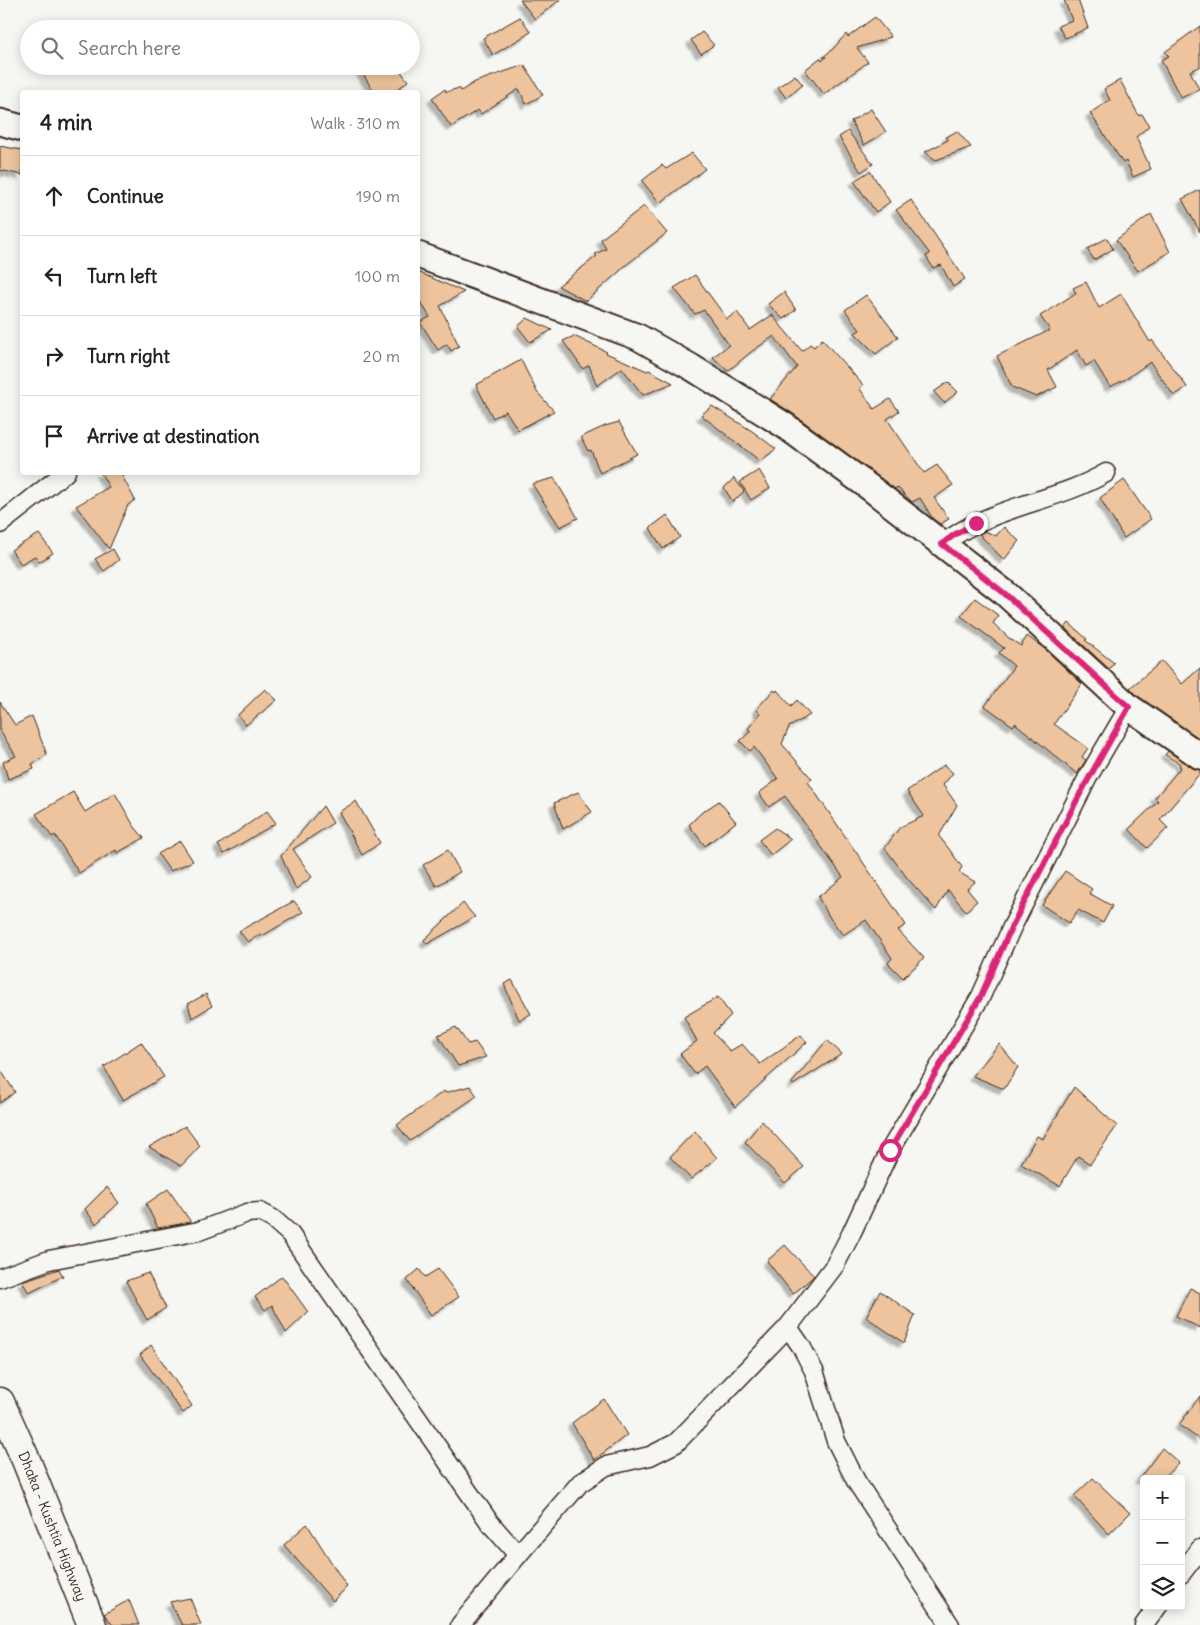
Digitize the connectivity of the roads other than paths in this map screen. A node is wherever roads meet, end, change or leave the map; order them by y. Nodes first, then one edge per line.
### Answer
1 (0, 122) edge
2 (20, 127) edge
3 (420, 257) edge
4 (1106, 473) dead end
5 (62, 475) edge
6 (0, 524) edge
7 (942, 544) junction
8 (1129, 707) junction
9 (1200, 756) edge
10 (0, 1278) edge
11 (788, 1326) junction
12 (0, 1402) edge
13 (1200, 1549) edge
14 (518, 1555) junction
15 (1185, 1569) edge
16 (1155, 1610) edge
17 (92, 1625) edge
18 (460, 1625) edge
19 (950, 1625) edge
20 (1144, 1625) edge

1 - 2 street
3 - 7 street
4 - 7 street
5 - 6 street
7 - 8 street
8 - 9 street
8 - 11 street
10 - 14 street
11 - 14 street
11 - 19 street
12 - 17 main road, Dhaka - Kushtia Highway
13 - 15 street
14 - 18 street
16 - 20 street

